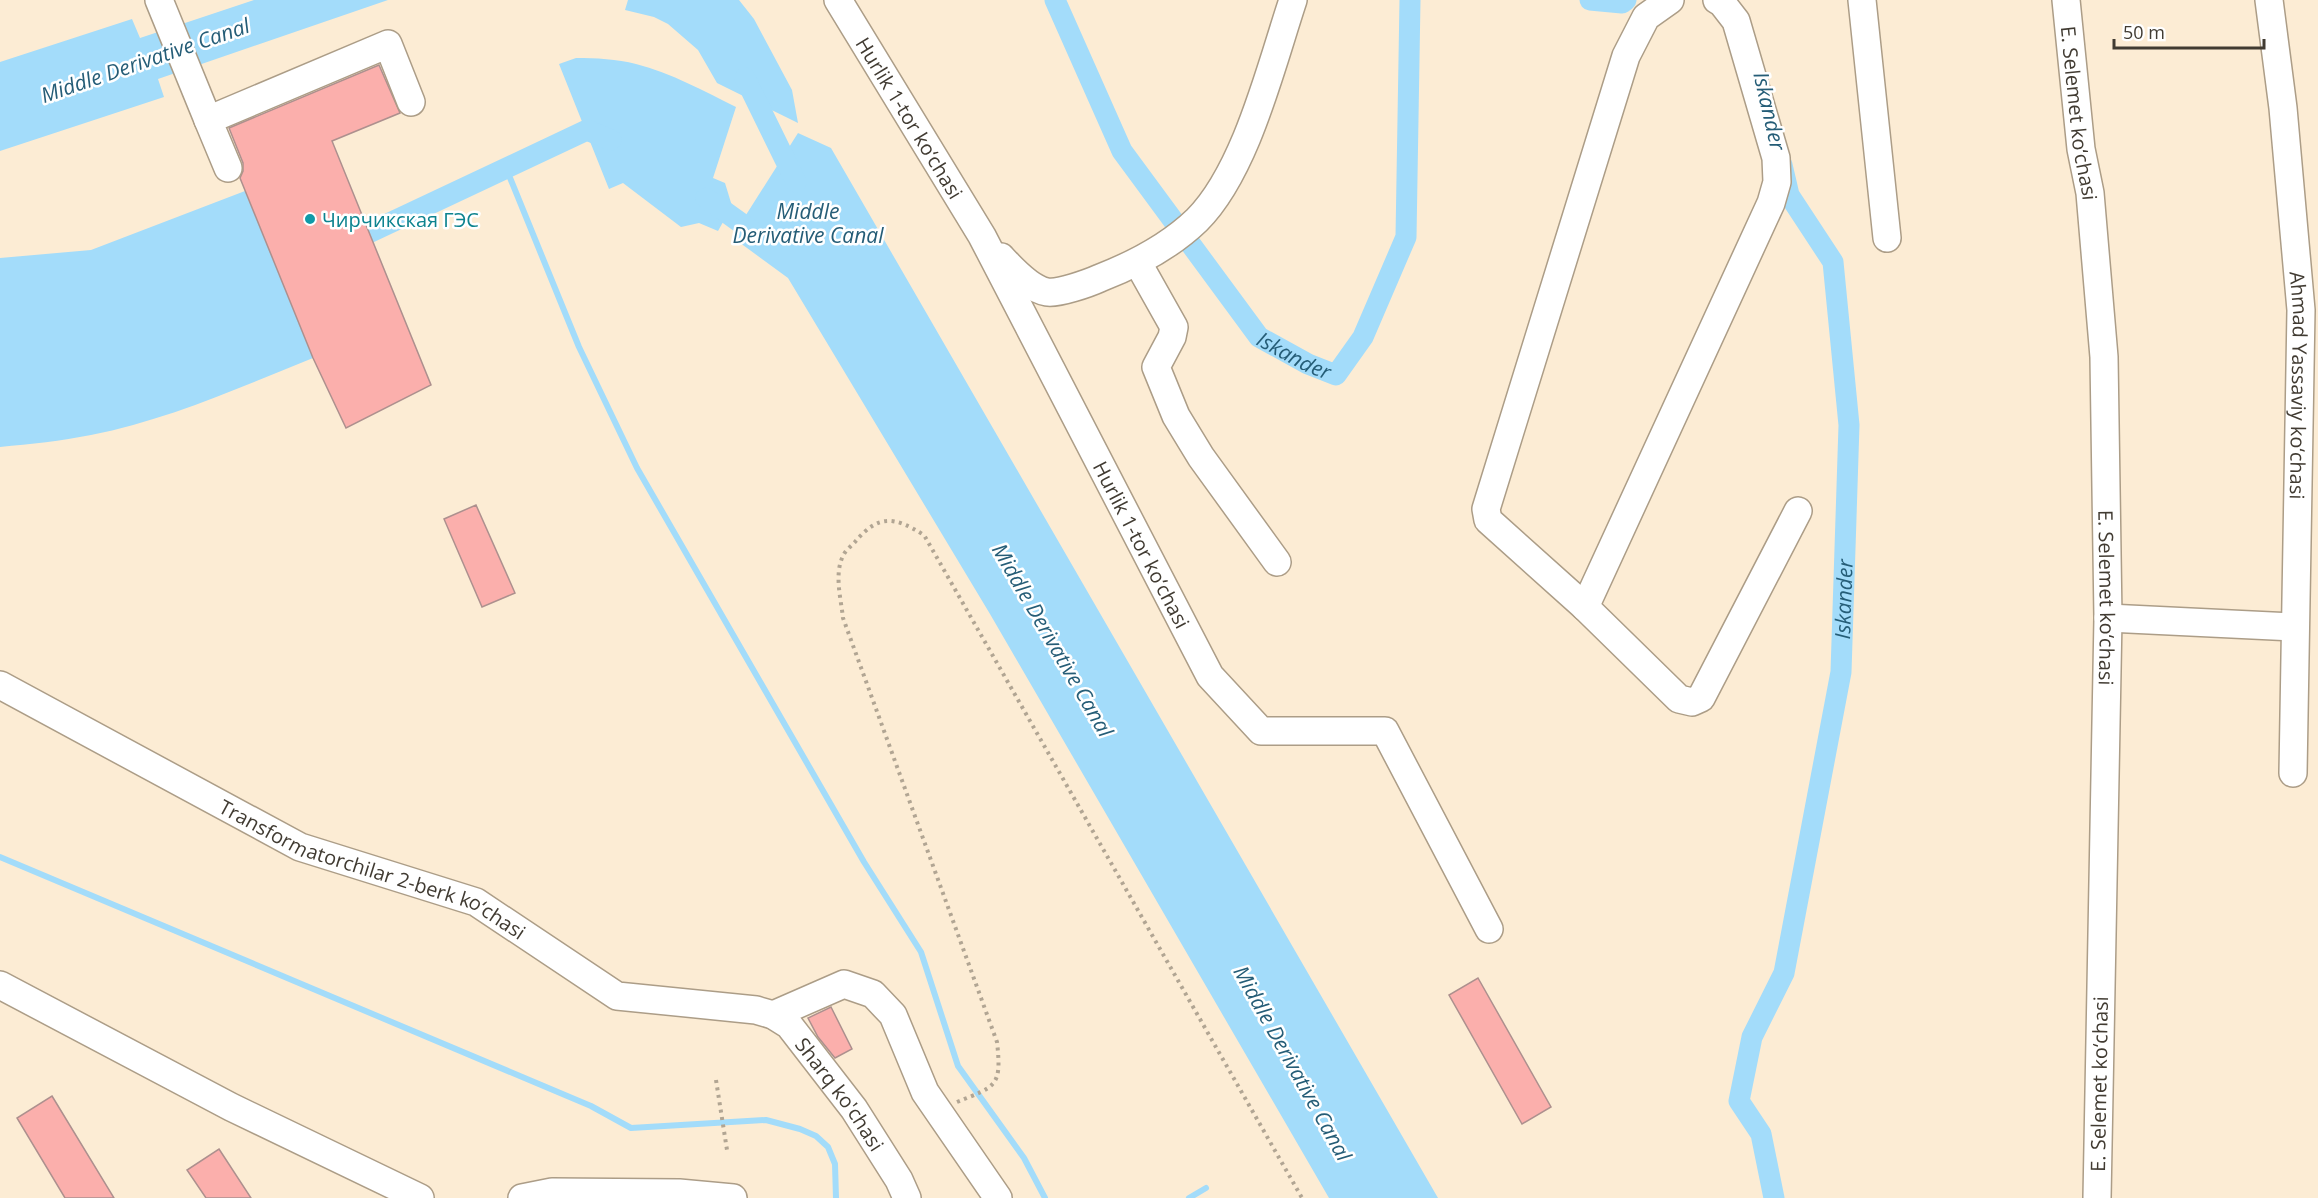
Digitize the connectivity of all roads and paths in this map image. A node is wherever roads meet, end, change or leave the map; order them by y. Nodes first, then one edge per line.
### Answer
1 (838, 0) edge
2 (1293, 0) edge
3 (1670, 0) edge
4 (1717, 0) edge
5 (1862, 0) edge
6 (2066, 0) edge
7 (2269, 0) edge
8 (161, 4) edge
9 (411, 102) dead end
10 (208, 120) junction
11 (228, 168) dead end
12 (982, 236) junction
13 (1887, 238) dead end
14 (1138, 263) junction
15 (1798, 511) dead end
16 (1276, 562) dead end
17 (1585, 607) junction
18 (2108, 618) junction
19 (2295, 627) junction
20 (0, 685) edge
21 (2293, 773) dead end
22 (1489, 929) dead end
23 (0, 985) edge
24 (764, 1012) junction
25 (716, 1080) dead end
26 (957, 1102) dead end
27 (728, 1150) dead end
28 (899, 1192) edge
29 (420, 1198) edge
30 (522, 1198) edge
31 (733, 1198) edge
32 (998, 1198) edge
33 (1302, 1198) edge
34 (2097, 1198) edge

1 - 12 street, Hurlik 1-tor ko‘chasi
2 - 14 street, Hurlik 1-tor ko‘chasi
3 - 17 street
4 - 17 street
5 - 13 street
6 - 18 street, E. Selemet ko‘chasi
7 - 19 street, Ahmad Yassaviy ko‘chasi
8 - 10 street
9 - 10 street
10 - 11 street
12 - 14 street, Hurlik 1-tor ko‘chasi
12 - 22 street, Hurlik 1-tor ko‘chasi
14 - 16 street
15 - 17 street
18 - 19 street
18 - 34 street, E. Selemet ko‘chasi
19 - 21 street, Ahmad Yassaviy ko‘chasi
20 - 24 street, Transformatorchilar 2-berk ko‘chasi
23 - 29 street
24 - 28 street, Sharq ko'chasi
24 - 32 street
25 - 27 path
26 - 33 path
30 - 31 street

